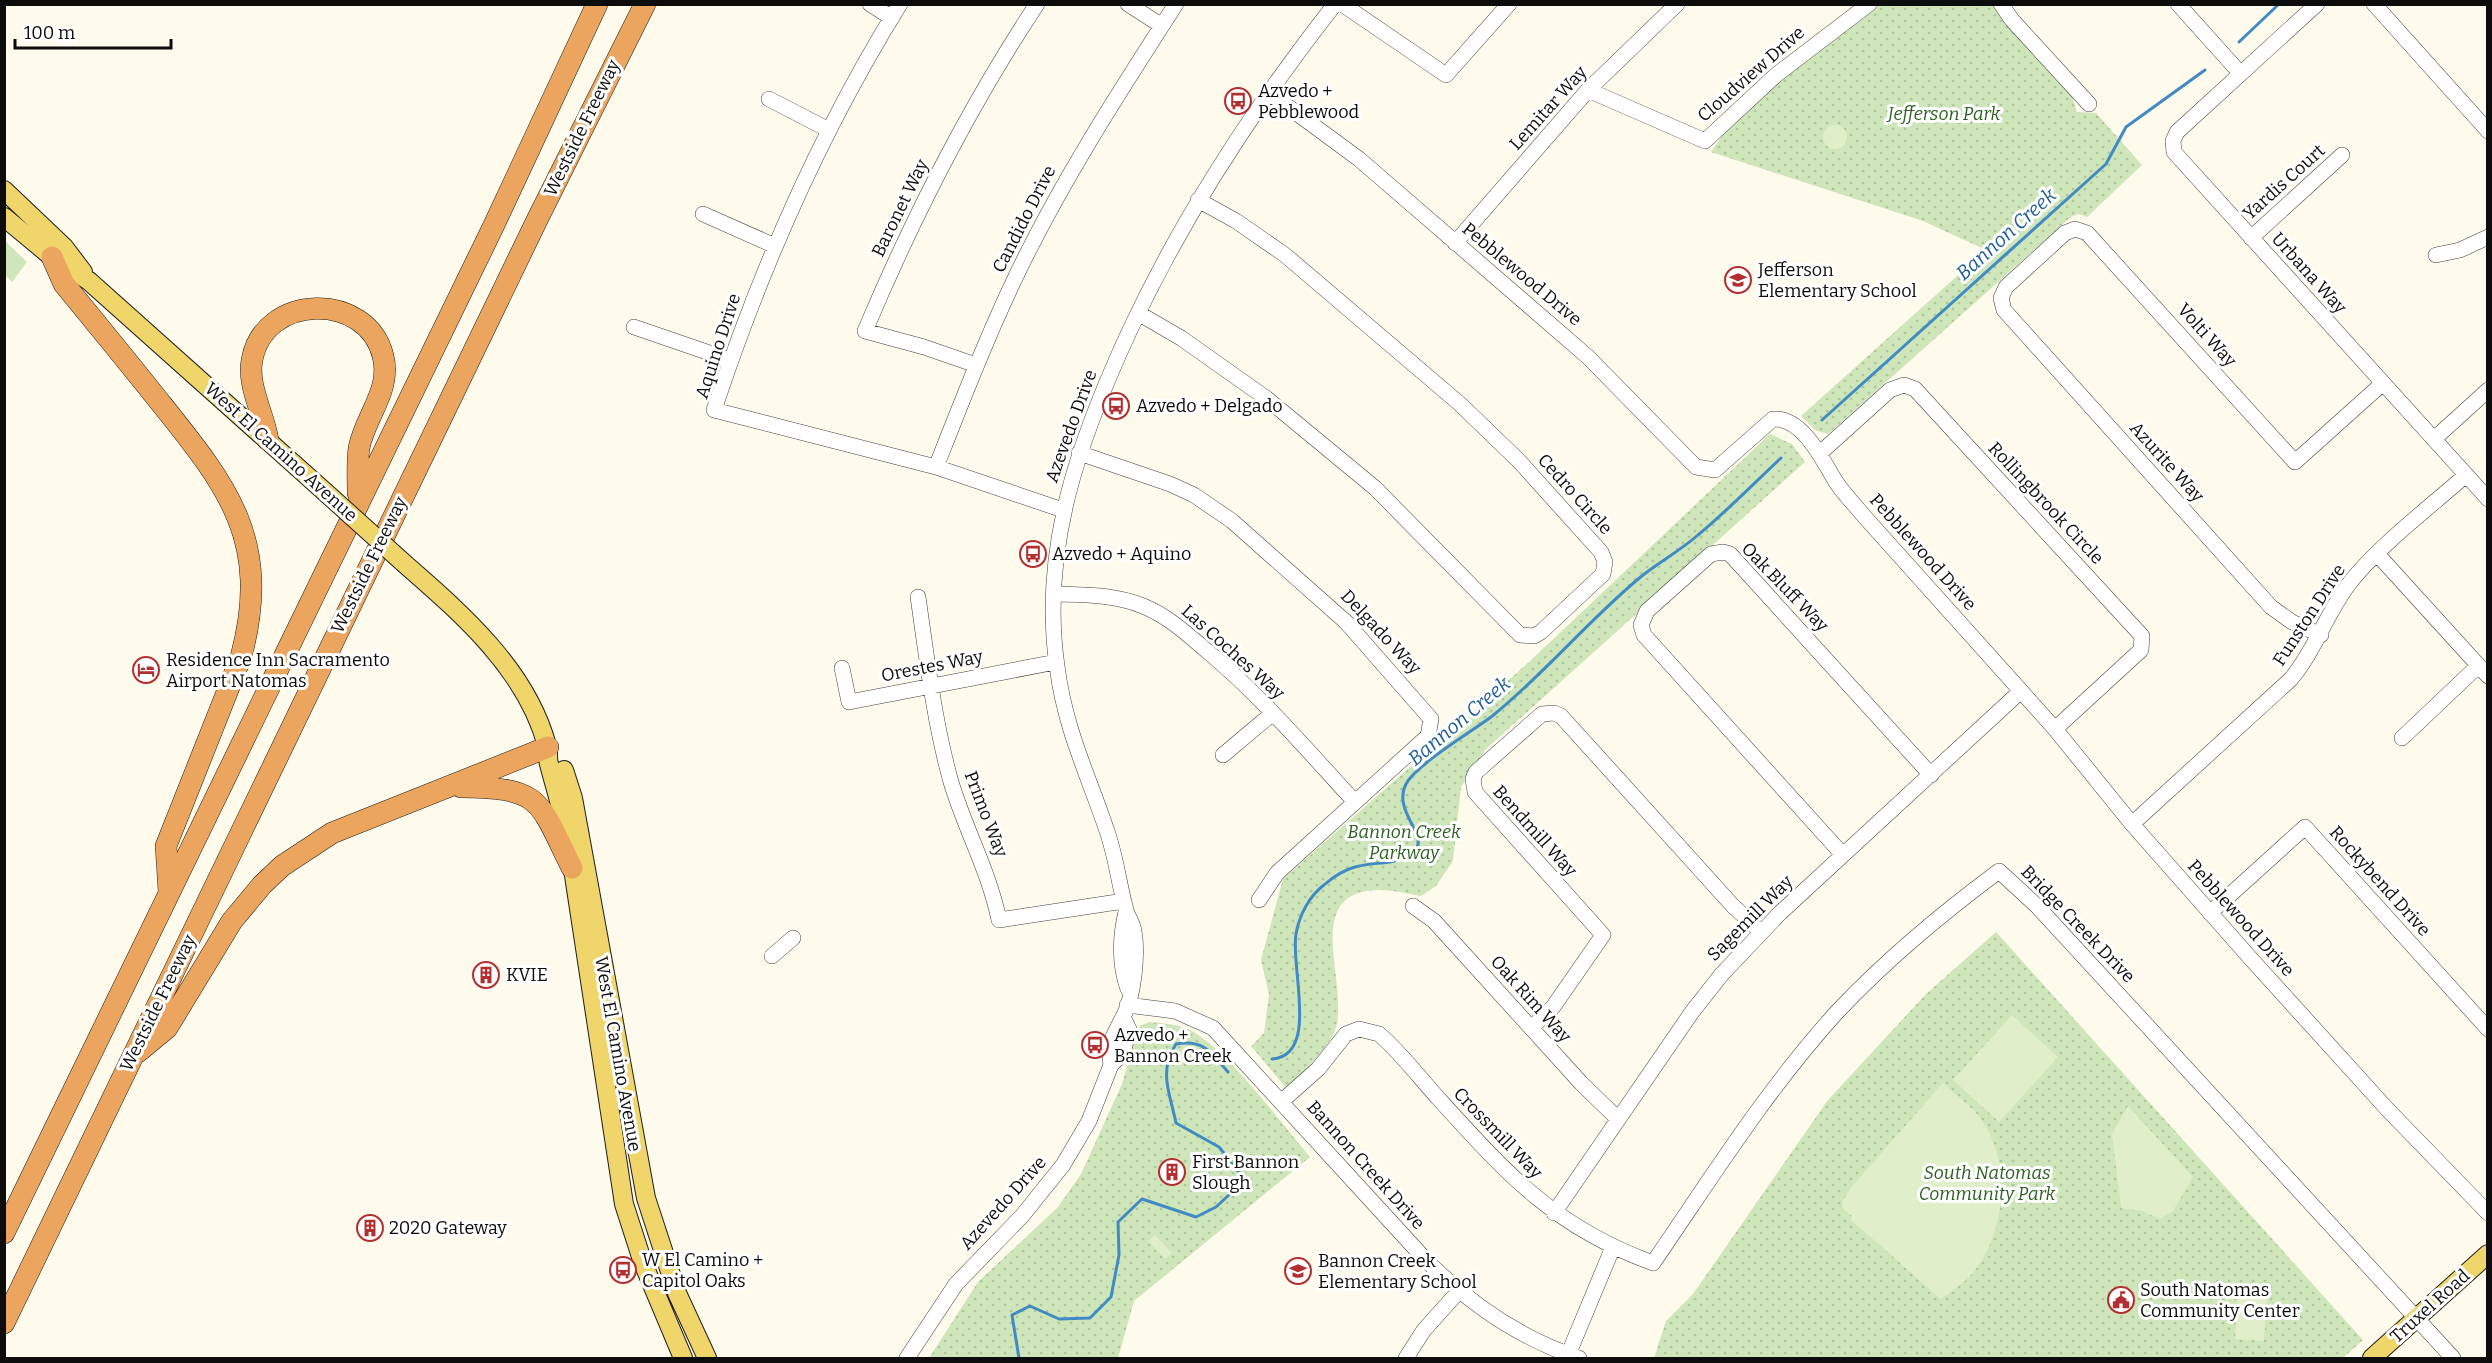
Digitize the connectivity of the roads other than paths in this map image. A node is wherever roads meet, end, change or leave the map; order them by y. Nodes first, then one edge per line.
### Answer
1 (597, 4) edge
2 (645, 4) edge
3 (870, 4) edge
4 (1037, 4) edge
5 (1128, 4) edge
6 (1176, 4) edge
7 (1335, 4) edge
8 (1342, 4) edge
9 (1509, 4) edge
10 (1677, 4) edge
11 (1869, 4) edge
12 (2001, 4) edge
13 (2178, 4) edge
14 (2317, 4) edge
15 (2374, 4) edge
16 (896, 11) edge
17 (1161, 26) junction
18 (2240, 74) junction
19 (1588, 90) junction
20 (1268, 92) junction
21 (770, 99) dead end
22 (2089, 104) dead end
23 (829, 130) junction
24 (2487, 132) edge
25 (2342, 155) dead end
26 (4, 190) edge
27 (1198, 200) junction
28 (702, 214) dead end
29 (4, 217) edge
30 (2487, 237) edge
31 (2251, 238) junction
32 (1455, 243) junction
33 (775, 246) junction
34 (2436, 255) dead end
35 (52, 257) junction
36 (89, 280) junction
37 (2001, 298) joint
38 (1138, 313) junction
39 (634, 327) dead end
40 (730, 360) junction
41 (976, 365) junction
42 (2383, 383) junction
43 (2487, 390) edge
44 (268, 440) junction
45 (2434, 440) junction
46 (1079, 453) junction
47 (1819, 454) junction
48 (936, 467) junction
49 (2466, 475) junction
50 (2487, 499) edge
51 (358, 501) junction
52 (1063, 510) junction
53 (2378, 555) junction
54 (1053, 594) junction
55 (918, 597) dead end
56 (2321, 635) junction
57 (1056, 662) junction
58 (842, 668) dead end
59 (2483, 671) edge
60 (931, 686) junction
61 (2021, 691) junction
62 (1273, 713) junction
63 (2055, 729) junction
64 (2402, 738) dead end
65 (548, 747) junction
66 (1223, 755) dead end
67 (1931, 775) junction
68 (452, 787) junction
69 (1355, 802) junction
70 (2132, 825) junction
71 (1843, 855) junction
72 (572, 868) junction
73 (169, 893) junction
74 (1259, 900) dead end
75 (1413, 906) dead end
76 (1125, 907) junction
77 (2210, 913) junction
78 (1761, 932) junction
79 (793, 938) dead end
80 (772, 956) dead end
81 (1127, 1005) junction
82 (1531, 1028) junction
83 (2487, 1029) edge
84 (132, 1056) junction
85 (1282, 1101) junction
86 (1618, 1119) junction
87 (1554, 1213) junction
88 (2487, 1213) edge
89 (4, 1233) edge
90 (1613, 1247) junction
91 (2487, 1254) edge
92 (1459, 1290) junction
93 (2416, 1318) junction
94 (4, 1323) edge
95 (1573, 1357) edge
96 (683, 1359) edge
97 (707, 1359) edge
98 (907, 1359) edge
99 (1406, 1359) edge
100 (2372, 1359) edge
101 (2453, 1359) edge

1 - 51 highway, Westside Freeway
2 - 84 highway, Westside Freeway
3 - 16 street
4 - 41 street, Baronet Way
5 - 17 street
6 - 17 street, Candido Drive
7 - 20 street, Azevedo Drive
8 - 9 street
10 - 19 street, Lemitar Way
11 - 19 street, Cloudview Drive
12 - 22 street
13 - 18 street
14 - 18 street
15 - 24 street
16 - 23 street, Aquino Drive
17 - 41 street, Candido Drive
18 - 31 street, Urbana Way
19 - 32 street, Lemitar Way
20 - 27 street, Azevedo Drive
20 - 32 street, Pebblewood Drive
21 - 23 street
23 - 33 street, Aquino Drive
25 - 31 street, Yardis Court
26 - 36 main road, West El Camino Avenue
27 - 38 street, Azevedo Drive
27 - 38 street, Cedro Circle
28 - 33 street
29 - 35 main road, West El Camino Avenue
30 - 34 street
31 - 42 street, Urbana Way
32 - 47 street, Pebblewood Drive
33 - 40 street, Aquino Drive
35 - 36 main road, West El Camino Avenue
35 - 73 highway
36 - 44 main road, West El Camino Avenue
37 - 42 street, Volti Way
37 - 56 street, Azurite Way
38 - 46 street, Azevedo Drive
39 - 40 street
40 - 48 street, Aquino Drive
41 - 48 street, Candido Drive
42 - 45 street, Urbana Way
43 - 45 street
44 - 51 highway
44 - 65 main road, West El Camino Avenue, bridge
45 - 49 street, Urbana Way
46 - 52 street, Azevedo Drive
46 - 69 street, Delgado Way
47 - 61 street, Pebblewood Drive
47 - 63 street, Rollingbrook Circle
48 - 52 street, Aquino Drive
49 - 50 street, Urbana Way
49 - 53 street, Funston Drive
51 - 73 highway, Westside Freeway
52 - 54 street, Azevedo Drive
53 - 56 street, Funston Drive
53 - 59 street
54 - 57 street, Azevedo Drive
54 - 62 street, Las Coches Way
55 - 60 street, Primo Way
56 - 70 street, Funston Drive
57 - 60 street, Orestes Way
57 - 76 street, Azevedo Drive
58 - 60 street, Orestes Way
59 - 64 street
60 - 76 street, Primo Way
61 - 63 street, Pebblewood Drive
61 - 67 street, Sagemill Way
62 - 66 street
62 - 69 street, Las Coches Way
63 - 70 street, Pebblewood Drive
65 - 68 highway
65 - 72 main road, West El Camino Avenue
65 - 97 main road, West El Camino Avenue
67 - 71 street, Sagemill Way
67 - 71 street, Oak Bluff Way
68 - 72 highway
68 - 84 highway
69 - 74 street, Delgado Way
70 - 77 street, Pebblewood Drive
71 - 78 street, Sagemill Way
72 - 96 main road, West El Camino Avenue
73 - 89 highway, Westside Freeway
75 - 82 street, Oak Rim Way
76 - 81 street, Azevedo Drive
77 - 83 street, Rockybend Drive
77 - 88 street, Pebblewood Drive
78 - 82 street, Bendmill Way
78 - 86 street, Sagemill Way
79 - 80 street
81 - 85 street, Bannon Creek Drive
81 - 98 street, Azevedo Drive
82 - 86 street, Oak Rim Way
84 - 94 highway, Westside Freeway
85 - 87 street, Crossmill Way
85 - 92 street, Bannon Creek Drive
86 - 87 street, Sagemill Way
87 - 90 street, Crossmill Way
90 - 93 street, Bridge Creek Drive
90 - 95 street
91 - 93 main road, Truxel Road
92 - 95 street, Bannon Creek Drive
92 - 99 street
93 - 100 main road, Truxel Road
93 - 101 street

